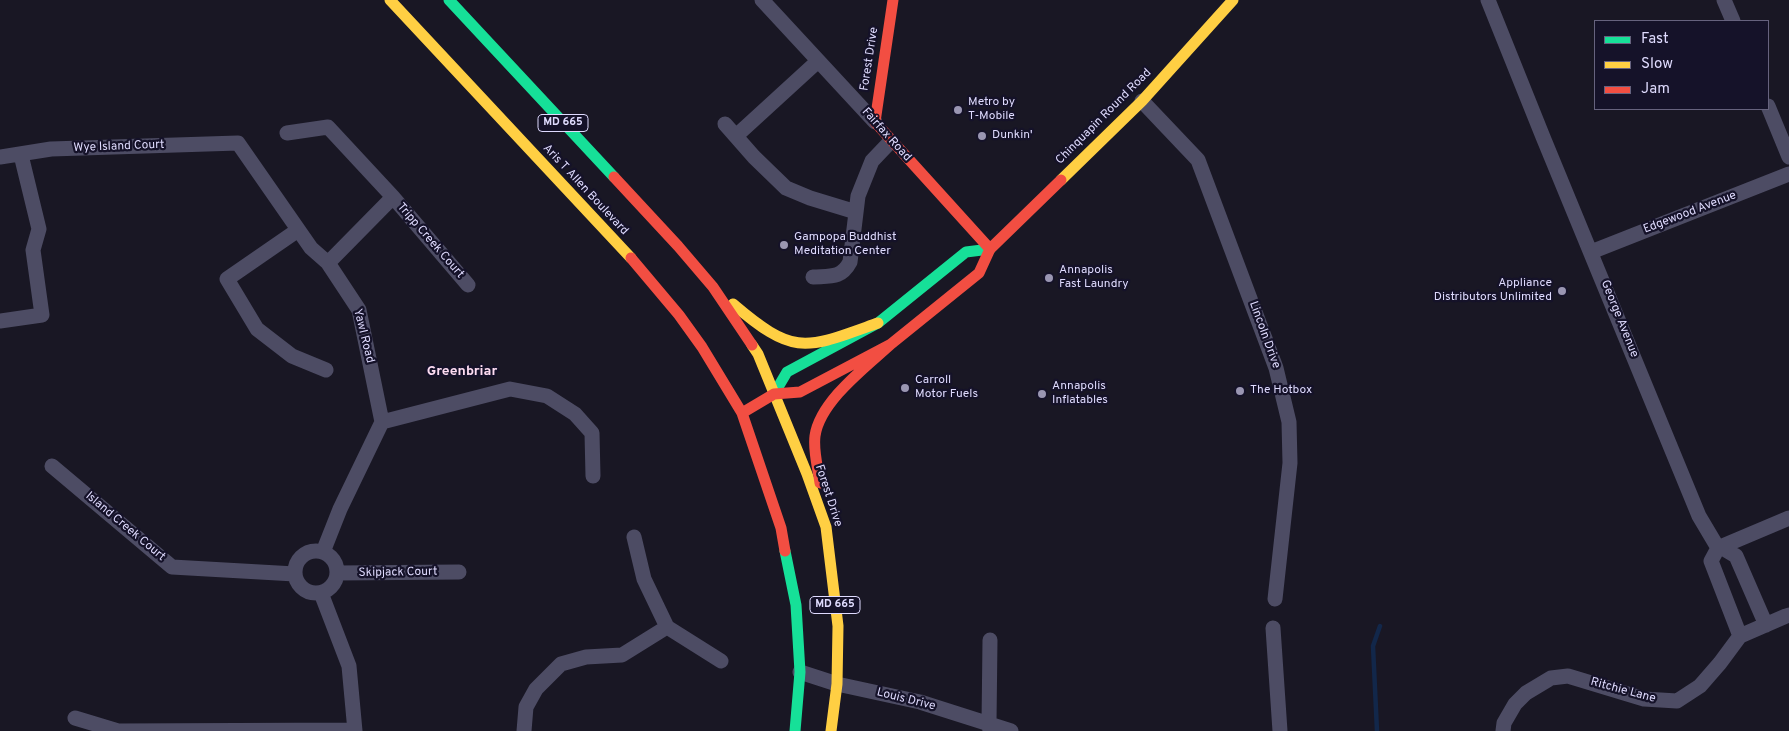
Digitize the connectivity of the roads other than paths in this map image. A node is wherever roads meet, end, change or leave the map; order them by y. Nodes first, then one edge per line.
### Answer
1 (390, 0) edge
2 (449, 0) edge
3 (762, 0) edge
4 (893, 0) edge
5 (1233, 0) edge
6 (1488, 0) edge
7 (1724, 0) edge
8 (1733, 20) edge
9 (818, 61) junction
10 (1142, 102) junction
11 (1769, 108) edge
12 (875, 122) junction
13 (725, 124) dead end
14 (287, 132) dead end
15 (736, 136) junction
16 (892, 141) junction
17 (238, 143) joint
18 (21, 155) junction
19 (0, 157) edge
20 (1789, 157) edge
21 (1789, 174) edge
22 (392, 197) junction
23 (856, 212) junction
24 (298, 230) junction
25 (990, 249) junction
26 (1592, 252) junction
27 (328, 262) junction
28 (813, 277) dead end
29 (468, 285) dead end
30 (712, 287) junction
31 (0, 321) edge
32 (878, 323) junction
33 (891, 344) junction
34 (326, 370) dead end
35 (774, 394) junction
36 (742, 413) junction
37 (382, 422) junction
38 (52, 466) dead end
39 (592, 476) dead end
40 (1789, 518) edge
41 (826, 527) junction
42 (634, 537) dead end
43 (1719, 547) junction
44 (322, 552) junction
45 (459, 572) dead end
46 (337, 573) junction
47 (295, 574) junction
48 (321, 593) junction
49 (1275, 599) dead end
50 (1789, 615) edge
51 (1766, 624) junction
52 (667, 627) junction
53 (1273, 628) dead end
54 (1740, 636) junction
55 (990, 640) dead end
56 (721, 661) dead end
57 (800, 672) junction
58 (837, 684) junction
59 (75, 718) dead end
60 (989, 727) edge
61 (1503, 727) edge
62 (355, 730) edge
63 (524, 731) edge
64 (795, 731) edge
65 (831, 731) edge
66 (1011, 731) edge
67 (1280, 731) edge

1 - 36 main road, Aris T Allen Boulevard / MD 665
2 - 30 main road, MD 665
3 - 9 street, Fairfax Road
4 - 12 main road, Forest Drive
5 - 10 main road, Chinquapin Round Road
6 - 26 street, George Avenue
7 - 8 street
9 - 12 street, Fairfax Road
9 - 15 street
10 - 25 main road, Chinquapin Round Road
10 - 49 street, Lincoln Drive
11 - 20 street
12 - 16 main road, Fairfax Road
13 - 15 street
14 - 22 street, Tripp Creek Court
15 - 23 street
16 - 23 street
16 - 25 main road, Fairfax Road
17 - 18 street, Wye Island Court
17 - 24 street, Yawl Road
18 - 19 street, Wye Island Court
18 - 31 street
21 - 26 street, Edgewood Avenue
22 - 27 street, Tripp Creek Court
22 - 29 street, Tripp Creek Court
23 - 28 street
24 - 27 street, Yawl Road
24 - 34 street
25 - 32 main road, Chinquapin Round Road
25 - 33 main road, Chinquapin Round Road
26 - 43 street, George Avenue
27 - 37 street, Yawl Road
30 - 32 main road
30 - 35 main road, MD 665
32 - 35 main road, Chinquapin Round Road
33 - 35 main road, Chinquapin Round Road
33 - 41 main road
35 - 36 main road, Chinquapin Round Road
35 - 41 main road, Forest Drive / MD 665
36 - 57 main road, MD 665
37 - 39 street
37 - 44 street
38 - 47 street, Island Creek Court
40 - 43 street
41 - 58 main road, Forest Drive / MD 665
42 - 52 street
43 - 51 street, George Avenue
43 - 54 street
44 - 46 street
44 - 47 street
45 - 46 street, Skipjack Court
46 - 48 street
47 - 48 street
48 - 62 street
50 - 51 street, Ritchie Lane
51 - 54 street, Ritchie Lane
52 - 56 street
52 - 63 street
53 - 67 street
54 - 61 street, Ritchie Lane
55 - 60 street
57 - 58 street, Louis Drive
57 - 64 main road, MD 665
58 - 60 street, Louis Drive
58 - 65 main road, Forest Drive / MD 665
59 - 62 street
60 - 66 street, Louis Drive

